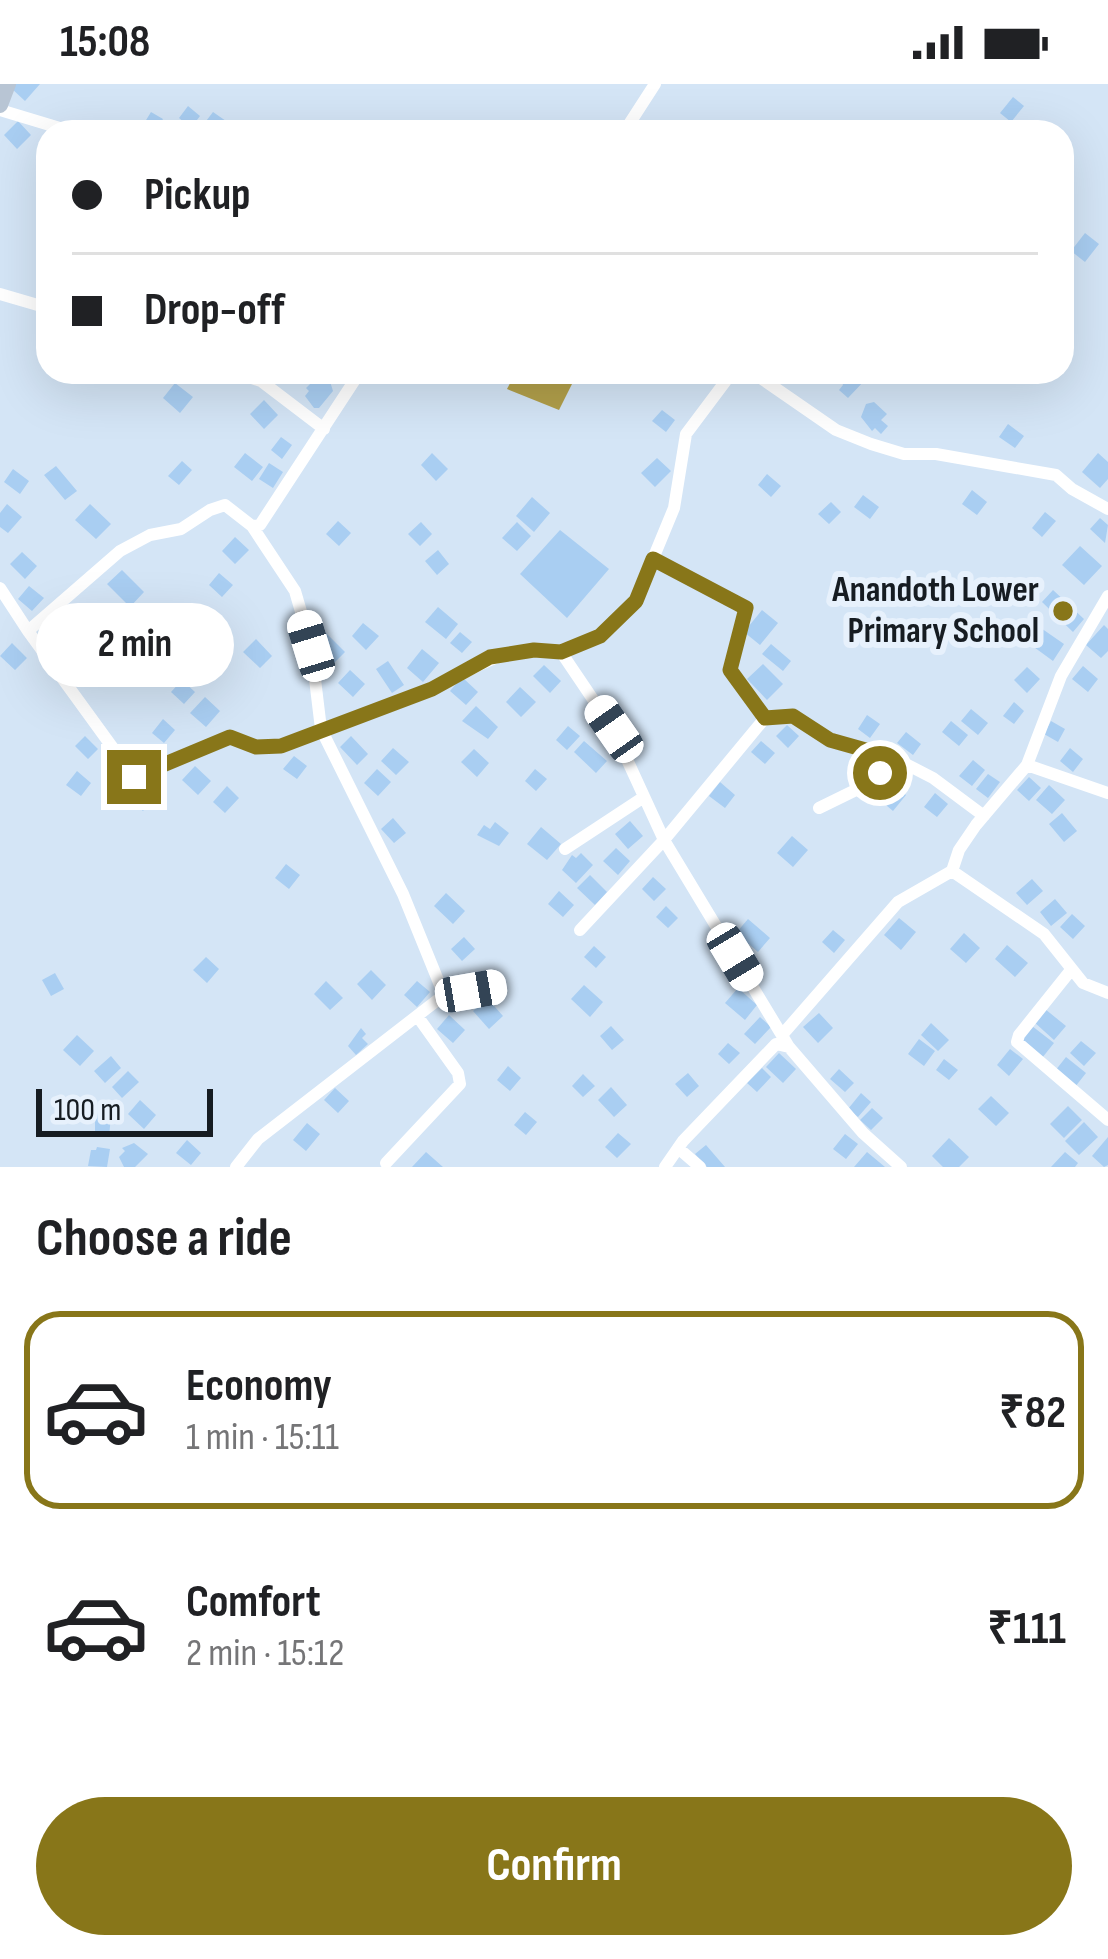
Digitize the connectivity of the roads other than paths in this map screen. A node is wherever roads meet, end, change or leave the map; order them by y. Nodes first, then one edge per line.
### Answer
1 (8, 84) edge
2 (655, 84) edge
3 (0, 108) edge
4 (36, 120) edge
5 (631, 120) edge
6 (0, 294) edge
7 (36, 304) edge
8 (265, 384) edge
9 (353, 384) edge
10 (724, 384) edge
11 (769, 384) edge
12 (324, 430) junction
13 (1108, 509) edge
14 (252, 526) junction
15 (653, 559) junction
16 (0, 587) edge
17 (1108, 596) edge
18 (28, 631) junction
19 (561, 652) junction
20 (765, 718) junction
21 (321, 729) junction
22 (894, 758) junction
23 (1027, 764) junction
24 (1108, 794) edge
25 (644, 796) junction
26 (819, 808) dead end
27 (984, 816) junction
28 (664, 840) junction
29 (565, 848) dead end
30 (952, 871) junction
31 (580, 930) dead end
32 (1071, 970) junction
33 (498, 986) dead end
34 (1108, 993) edge
35 (444, 995) junction
36 (418, 1017) junction
37 (786, 1041) junction
38 (1108, 1120) edge
39 (678, 1148) junction
40 (387, 1166) edge
41 (236, 1167) edge
42 (665, 1167) edge
43 (700, 1167) edge
44 (901, 1167) edge

1 - 3 main road
2 - 5 street
3 - 4 street
6 - 7 street
8 - 12 street
9 - 12 street
10 - 15 street
11 - 13 street
12 - 14 street
14 - 18 street
14 - 21 street
15 - 19 street
15 - 20 street
16 - 18 street
17 - 23 street
18 - 21 street
19 - 21 street
19 - 25 street
20 - 22 street
20 - 28 street
21 - 35 street
22 - 26 street
22 - 27 street
23 - 24 street
23 - 27 street
25 - 28 street
25 - 29 street
27 - 30 street
28 - 31 street
28 - 37 street
30 - 32 street
30 - 37 street
32 - 34 street
32 - 38 street
33 - 35 street
35 - 36 street
36 - 40 street
36 - 41 street
37 - 39 street
37 - 44 street
39 - 42 street
39 - 43 street

